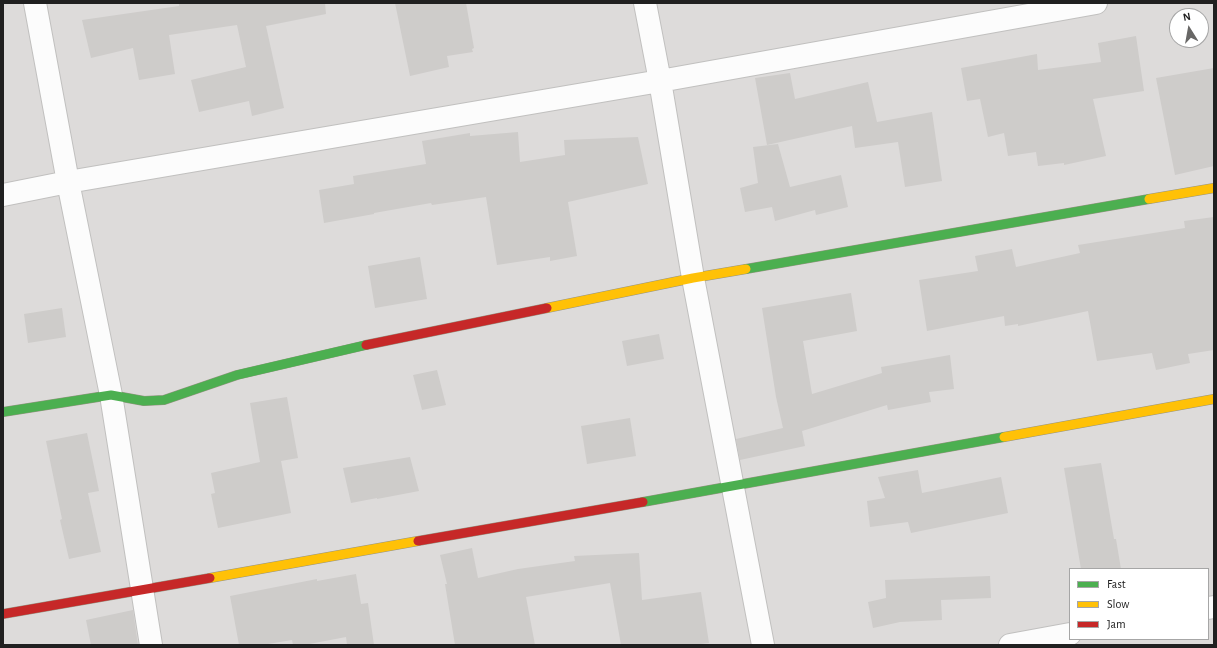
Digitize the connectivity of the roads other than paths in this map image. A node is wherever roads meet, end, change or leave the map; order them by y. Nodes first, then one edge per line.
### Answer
1 (35, 3) edge
2 (644, 3) edge
3 (1096, 3) edge
4 (660, 81) junction
5 (68, 182) junction
6 (1214, 188) edge
7 (3, 195) edge
8 (693, 278) junction
9 (111, 395) junction
10 (1214, 399) edge
11 (3, 412) edge
12 (733, 486) junction
13 (142, 589) junction
14 (3, 614) edge
15 (1069, 634) edge
16 (151, 645) edge
17 (763, 645) edge
18 (1010, 645) edge

1 - 5 street
2 - 4 street
3 - 4 street
4 - 5 street
4 - 8 street
5 - 7 street
5 - 9 street
6 - 8 street
8 - 9 street
8 - 12 street
9 - 11 street
9 - 13 street
10 - 12 street
12 - 13 street
12 - 17 street
13 - 14 street
13 - 16 street
15 - 18 street

